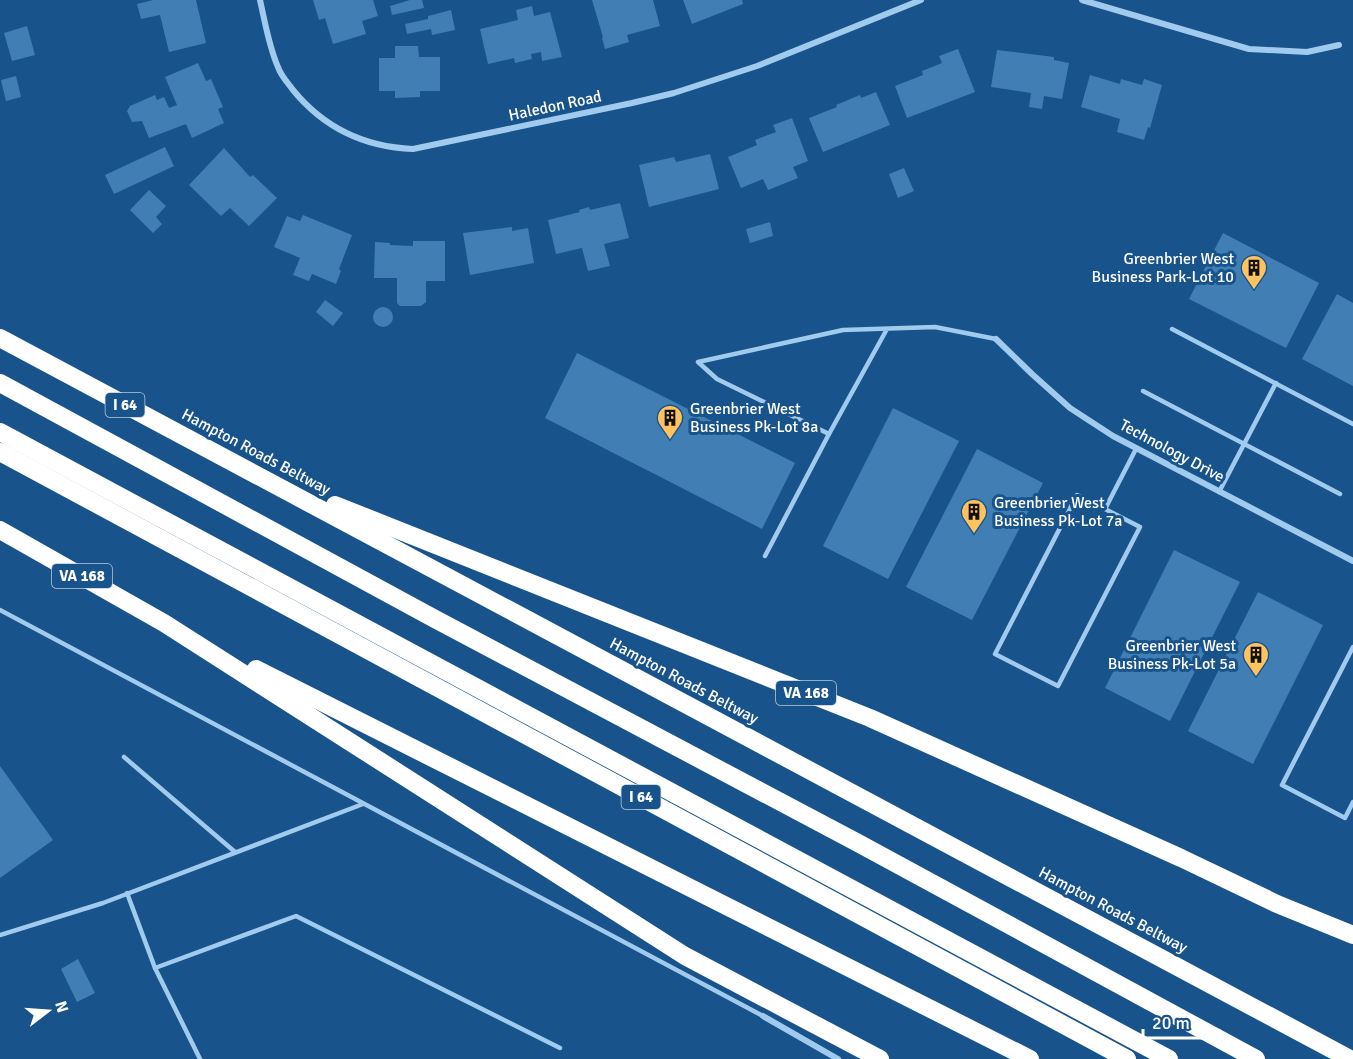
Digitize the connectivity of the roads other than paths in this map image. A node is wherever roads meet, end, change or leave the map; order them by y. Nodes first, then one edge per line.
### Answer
1 (260, 0) edge
2 (921, 0) edge
3 (1082, 0) edge
4 (1338, 45) dead end
5 (887, 329) junction
6 (1172, 329) dead end
7 (0, 338) edge
8 (996, 339) joint
9 (0, 383) edge
10 (1276, 383) junction
11 (1143, 391) dead end
12 (1353, 424) edge
13 (0, 432) edge
14 (829, 434) junction
15 (1244, 444) junction
16 (1136, 449) junction
17 (0, 452) edge
18 (251, 472) junction
19 (1219, 492) junction
20 (1340, 494) dead end
21 (1105, 509) junction
22 (0, 530) edge
23 (765, 556) dead end
24 (1353, 561) edge
25 (0, 610) edge
26 (164, 623) junction
27 (1353, 647) edge
28 (124, 758) dead end
29 (1353, 802) edge
30 (363, 804) junction
31 (235, 852) junction
32 (127, 893) junction
33 (1277, 904) junction
34 (0, 935) edge
35 (1353, 935) edge
36 (1353, 944) edge
37 (155, 968) junction
38 (763, 1016) joint
39 (560, 1047) dead end
40 (200, 1059) edge
41 (838, 1059) edge
42 (880, 1059) edge
43 (1030, 1059) edge
44 (1127, 1059) edge
45 (1169, 1059) edge
46 (1256, 1059) edge
47 (1350, 1059) edge

1 - 2 street, Haledon Road
3 - 4 street
5 - 8 lane
5 - 14 lane
5 - 14 lane
6 - 10 lane
7 - 18 highway, Hampton Roads Beltway / I 64
8 - 16 street, Technology Drive
9 - 46 highway
10 - 12 lane
10 - 15 lane
11 - 15 lane
13 - 45 highway
14 - 23 lane
15 - 19 lane
15 - 20 lane
16 - 19 street, Technology Drive
16 - 21 lane
17 - 44 highway, I 64
18 - 33 highway, VA 168
18 - 47 highway, Hampton Roads Beltway / I 64
19 - 24 street, Technology Drive
21 - 21 lane
22 - 26 highway, VA 168
25 - 30 lane
26 - 42 highway, VA 168
26 - 43 highway
27 - 29 lane
28 - 31 lane
30 - 31 lane
30 - 38 lane
31 - 32 lane
32 - 34 lane
32 - 37 lane
33 - 35 highway, VA 168
33 - 36 highway
37 - 39 lane
37 - 40 lane
38 - 41 street

